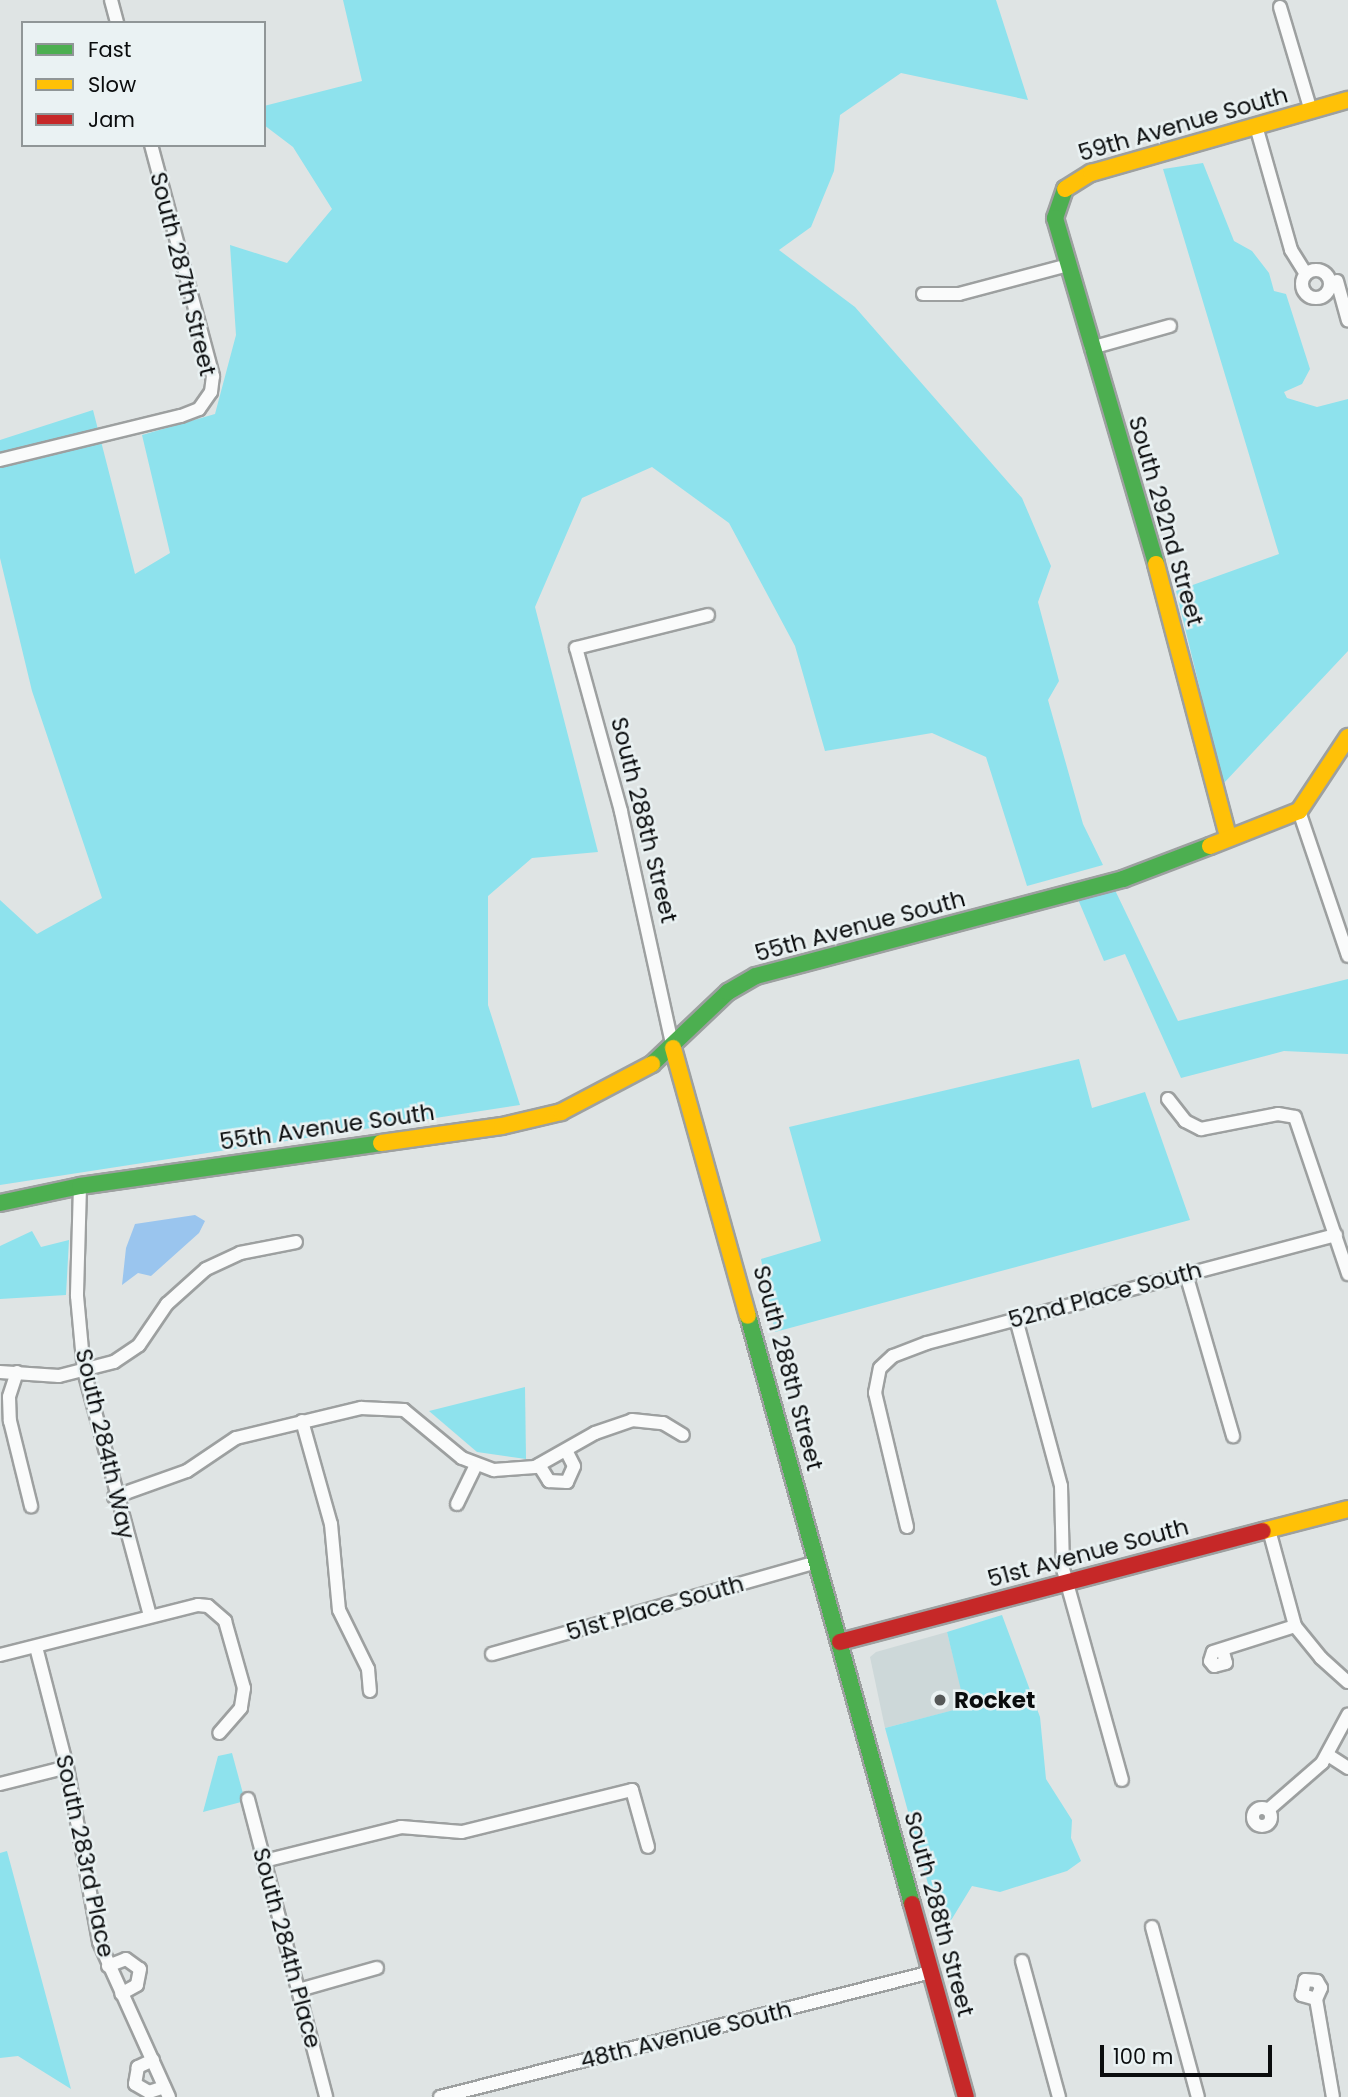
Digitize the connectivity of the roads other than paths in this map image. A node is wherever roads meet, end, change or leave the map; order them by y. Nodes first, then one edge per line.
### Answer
1 (111, 0) edge
2 (1280, 7) dead end
3 (116, 21) edge
4 (1348, 100) edge
5 (1311, 111) junction
6 (1256, 126) junction
7 (152, 147) edge
8 (1055, 219) joint
9 (1068, 265) junction
10 (1306, 274) junction
11 (1338, 281) edge
12 (923, 294) dead end
13 (1348, 321) edge
14 (1171, 326) dead end
15 (1091, 348) junction
16 (0, 460) edge
17 (708, 615) dead end
18 (1348, 737) edge
19 (1299, 811) junction
20 (1228, 837) junction
21 (1343, 916) edge
22 (1348, 956) edge
23 (673, 1048) junction
24 (1168, 1099) dead end
25 (80, 1186) junction
26 (0, 1203) edge
27 (1336, 1235) junction
28 (296, 1242) dead end
29 (1186, 1274) junction
30 (1348, 1275) edge
31 (1016, 1319) junction
32 (84, 1371) junction
33 (0, 1372) edge
34 (17, 1372) junction
35 (302, 1421) junction
36 (683, 1435) dead end
37 (1233, 1436) dead end
38 (567, 1452) junction
39 (476, 1465) junction
40 (539, 1465) junction
41 (114, 1497) junction
42 (457, 1504) dead end
43 (30, 1506) dead end
44 (1348, 1509) edge
45 (906, 1527) dead end
46 (1269, 1530) junction
47 (817, 1562) junction
48 (1066, 1583) junction
49 (149, 1616) junction
50 (1295, 1626) junction
51 (840, 1642) junction
52 (36, 1647) junction
53 (1223, 1651) dead end
54 (492, 1654) dead end
55 (0, 1655) edge
56 (1348, 1682) edge
57 (370, 1691) dead end
58 (1348, 1715) edge
59 (219, 1733) dead end
60 (1328, 1755) junction
61 (67, 1767) junction
62 (1348, 1768) edge
63 (1122, 1780) dead end
64 (0, 1784) edge
65 (248, 1799) dead end
66 (1268, 1810) dead end
67 (648, 1847) dead end
68 (264, 1861) junction
69 (1152, 1927) dead end
70 (1022, 1961) dead end
71 (108, 1966) junction
72 (377, 1968) dead end
73 (931, 1972) junction
74 (299, 1990) junction
75 (121, 1994) junction
76 (1316, 1998) dead end
77 (153, 2060) junction
78 (489, 2091) edge
79 (167, 2092) edge
80 (326, 2097) edge
81 (440, 2097) edge
82 (966, 2097) edge
83 (1059, 2097) edge
84 (1198, 2097) edge
85 (1333, 2097) edge

1 - 3 street
2 - 5 street
4 - 5 street, 59th Avenue South
5 - 6 street, 59th Avenue South
6 - 8 street, 59th Avenue South
6 - 10 street
7 - 16 street, South 287th Street
8 - 9 street, South 292nd Street
9 - 12 street
9 - 15 street, South 292nd Street
10 - 11 street
10 - 11 street
11 - 13 street
14 - 15 street
15 - 20 street, South 292nd Street
17 - 23 street, South 288th Street
18 - 19 street
19 - 20 street, 55th Avenue South
19 - 21 street
20 - 23 street, 55th Avenue South
21 - 22 street
23 - 25 street, 55th Avenue South
23 - 47 street, South 288th Street
24 - 27 street
25 - 26 street, 55th Avenue South
25 - 32 street, South 284th Way
27 - 29 street, 52nd Place South
27 - 30 street
28 - 32 street
29 - 31 street, 52nd Place South
29 - 37 street
31 - 45 street, 52nd Place South
31 - 48 street
32 - 34 street
32 - 41 street, South 284th Way
33 - 34 street
34 - 43 street
35 - 39 street
35 - 41 street
35 - 57 street
36 - 38 street
38 - 40 street
38 - 40 street
39 - 40 street
39 - 42 street
41 - 49 street, South 284th Way
44 - 46 street, 51st Avenue South
46 - 48 street, 51st Avenue South
46 - 50 street
47 - 51 street, South 288th Street
47 - 54 street, 51st Place South
48 - 51 street, 51st Avenue South
48 - 63 street
49 - 52 street
49 - 59 street
50 - 53 street
50 - 56 street
51 - 73 street, South 288th Street
52 - 55 street
52 - 61 street, South 283rd Place
58 - 60 street
60 - 62 street
60 - 66 street
61 - 64 street
61 - 71 street, South 283rd Place
65 - 68 street, South 284th Place
67 - 68 street
68 - 74 street, South 284th Place
69 - 84 street
70 - 83 street
71 - 75 street, South 283rd Place
71 - 75 street
72 - 74 street
73 - 78 street, 48th Avenue South
73 - 82 street, South 288th Street
74 - 80 street, South 284th Place
75 - 77 street, South 283rd Place
76 - 85 street
77 - 79 street, South 283rd Place
77 - 79 street
78 - 81 street, 48th Avenue South

